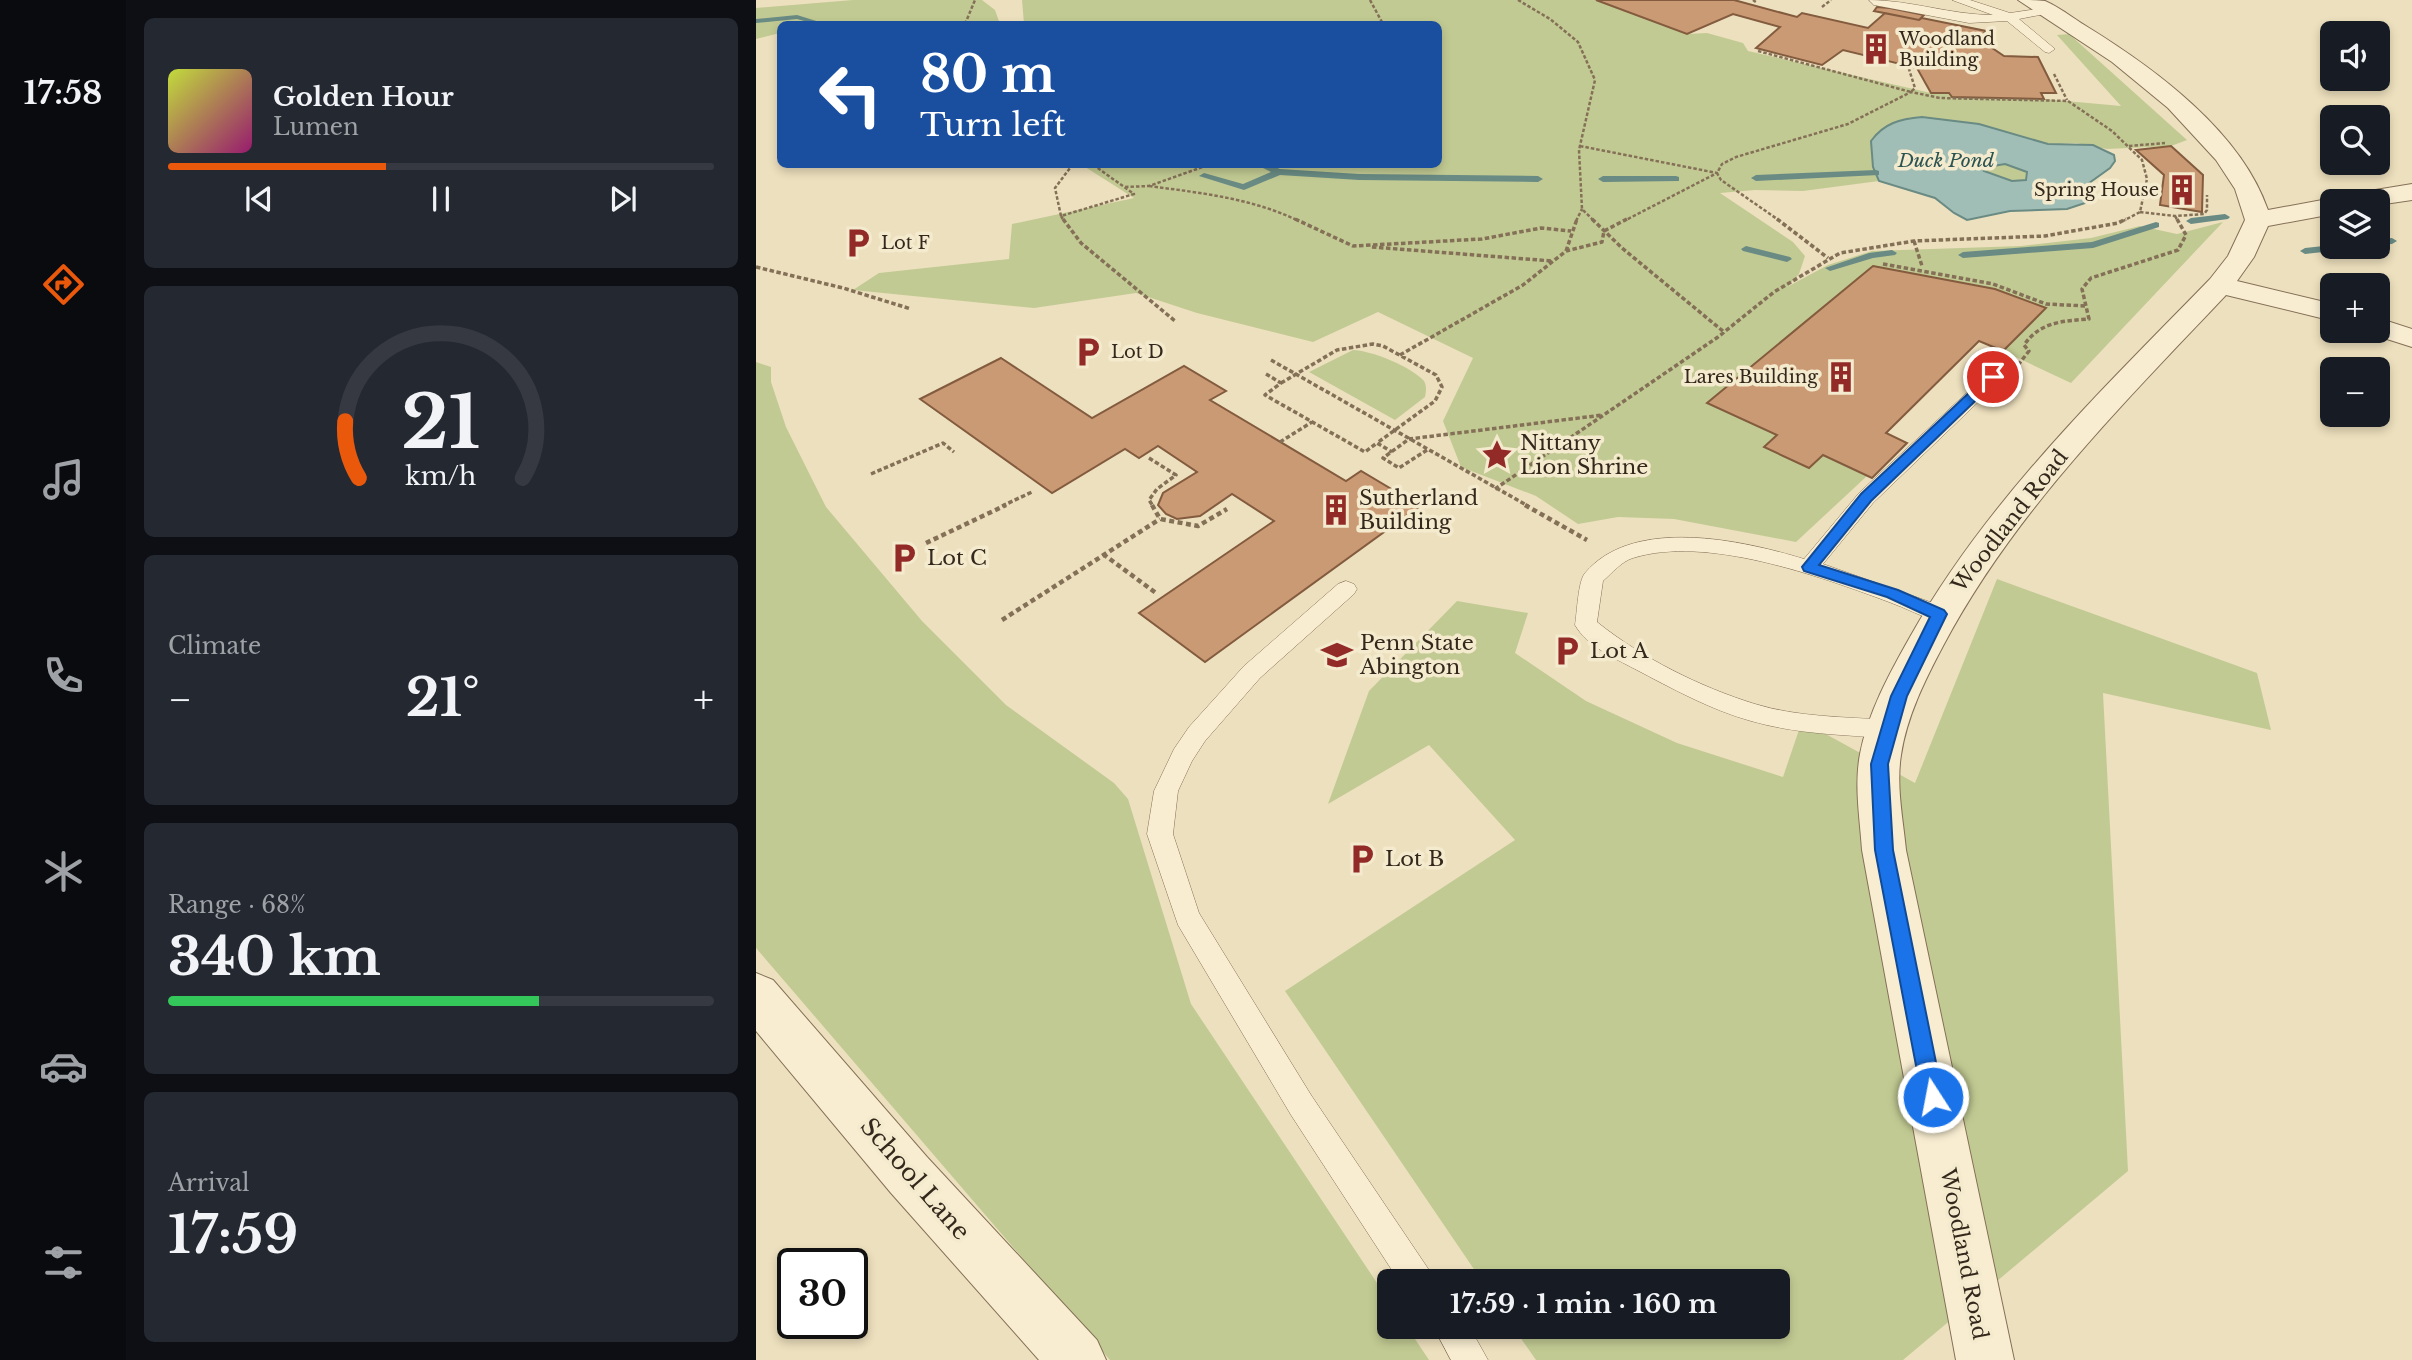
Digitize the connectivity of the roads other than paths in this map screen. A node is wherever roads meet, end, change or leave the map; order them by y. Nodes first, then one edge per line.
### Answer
1 (1958, 0) edge
2 (1874, 1) edge
3 (2028, 9) edge
4 (2049, 48) dead end
5 (2412, 192) edge
6 (2390, 196) edge
7 (2320, 208) edge
8 (2258, 220) junction
9 (2220, 285) junction
10 (2320, 310) edge
11 (2390, 331) edge
12 (2412, 338) edge
13 (1993, 377) road end
14 (1809, 567) junction
15 (1346, 589) dead end
16 (1939, 614) junction
17 (1889, 729) junction
18 (756, 995) edge
19 (1410, 1269) edge
20 (1457, 1339) edge
21 (1984, 1359) edge
22 (1077, 1360) edge
23 (1471, 1360) edge

1 - 3 lane
2 - 3 lane
3 - 4 lane
3 - 8 street
5 - 6 street
7 - 8 street
8 - 9 street, Woodland Road
9 - 10 street
9 - 16 street, Woodland Road
11 - 12 street
13 - 14 lane
14 - 16 lane
14 - 17 lane
15 - 19 lane
16 - 17 street, Woodland Road
17 - 21 street, Woodland Road
18 - 22 street, School Lane
20 - 23 lane

